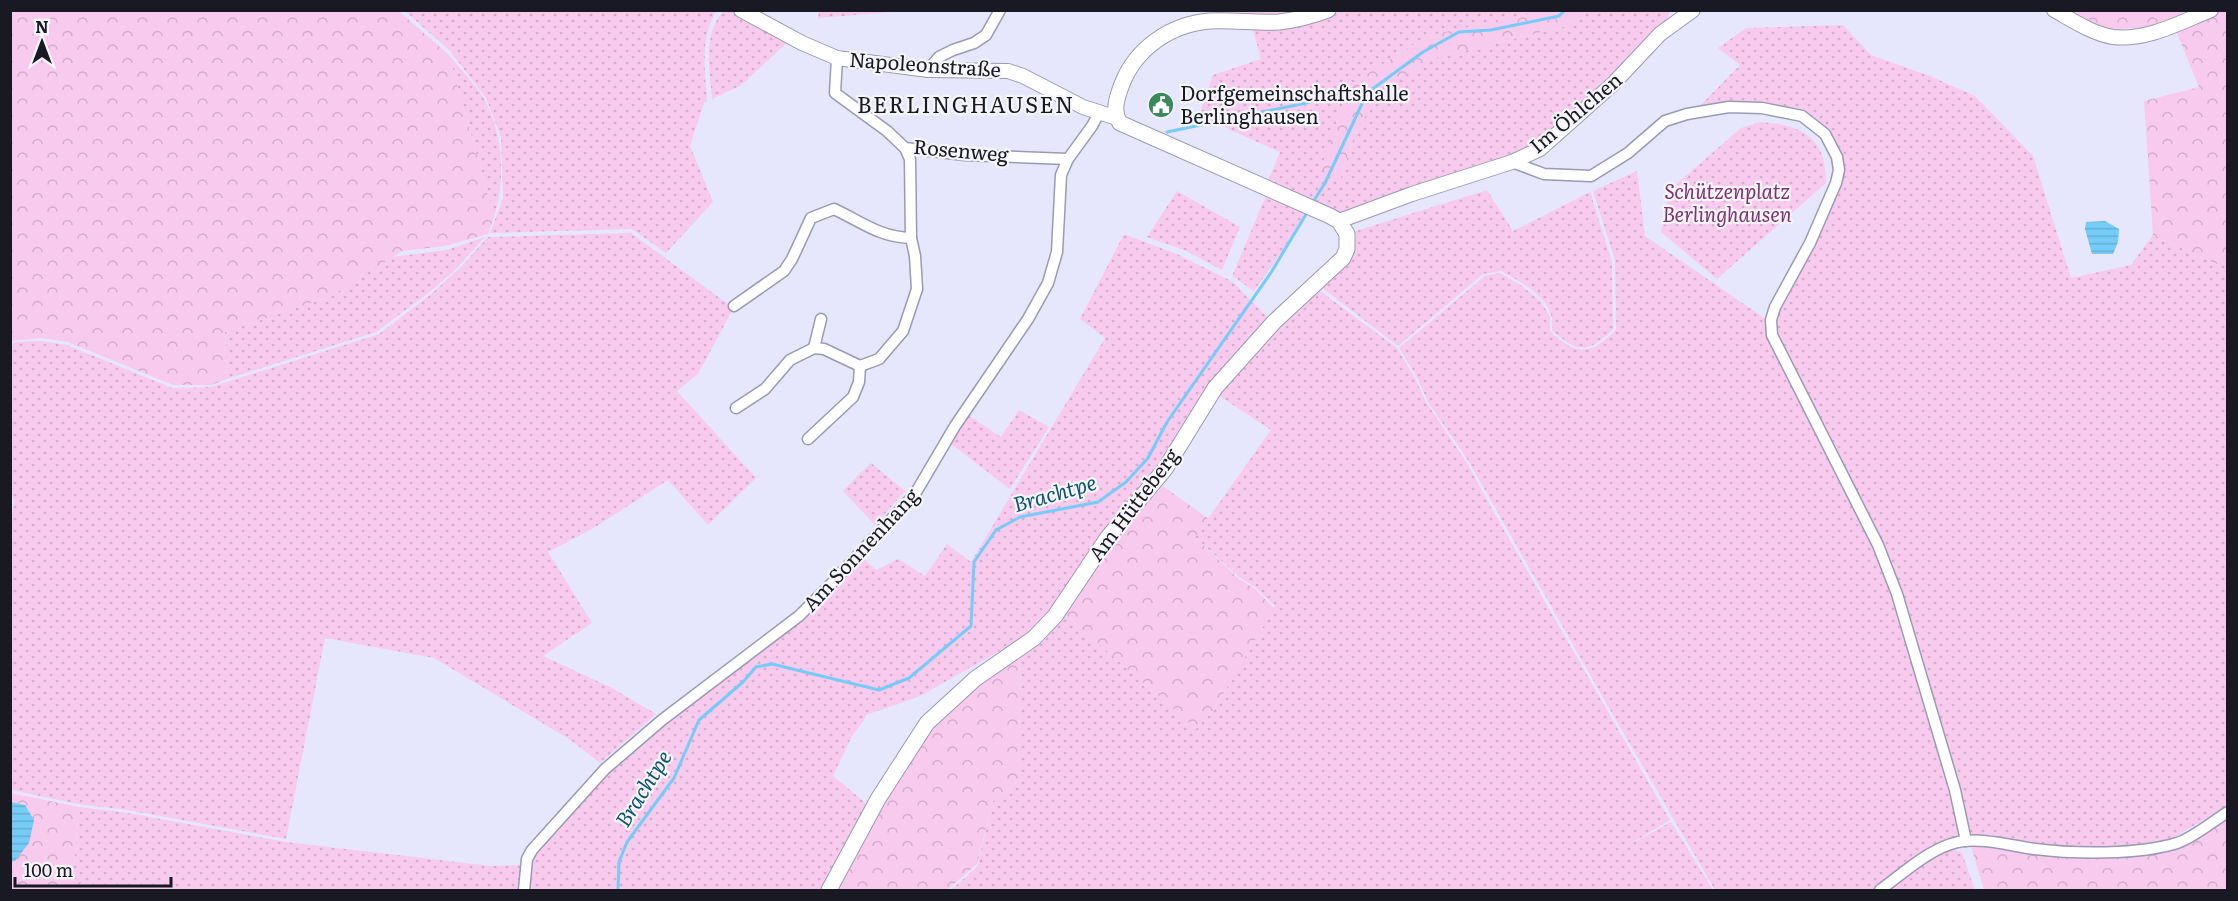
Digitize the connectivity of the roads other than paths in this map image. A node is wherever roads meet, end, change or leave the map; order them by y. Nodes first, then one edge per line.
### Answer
1 (741, 10) edge
2 (999, 10) edge
3 (1328, 10) edge
4 (1693, 10) edge
5 (2054, 10) edge
6 (2211, 10) edge
7 (837, 58) junction
8 (928, 70) junction
9 (1099, 113) junction
10 (1117, 118) junction
11 (905, 148) junction
12 (1068, 159) junction
13 (1512, 162) junction
14 (1333, 217) junction
15 (911, 238) junction
16 (734, 306) dead end
17 (821, 319) dead end
18 (814, 348) junction
19 (860, 366) junction
20 (736, 408) dead end
21 (808, 439) dead end
22 (2228, 812) edge
23 (1966, 841) junction
24 (524, 891) edge
25 (829, 891) edge
26 (1880, 891) edge

1 - 7 street, Napoleonstraße
2 - 8 street
3 - 10 main road
4 - 13 street, Im Öhlchen
5 - 6 street
7 - 8 street, Napoleonstraße
7 - 11 street, Rosenweg
8 - 9 street, Napoleonstraße
9 - 10 street, Napoleonstraße
9 - 12 street, Am Sonnenhang
10 - 14 main road, Napoleonstraße
11 - 12 street, Rosenweg
11 - 15 street
12 - 24 street, Am Sonnenhang
13 - 14 street, Im Öhlchen
13 - 23 street
14 - 25 main road, Am Hütteberg
15 - 16 street
15 - 19 street
17 - 18 street
18 - 19 street
18 - 20 street
19 - 21 street
22 - 23 street
23 - 26 street

